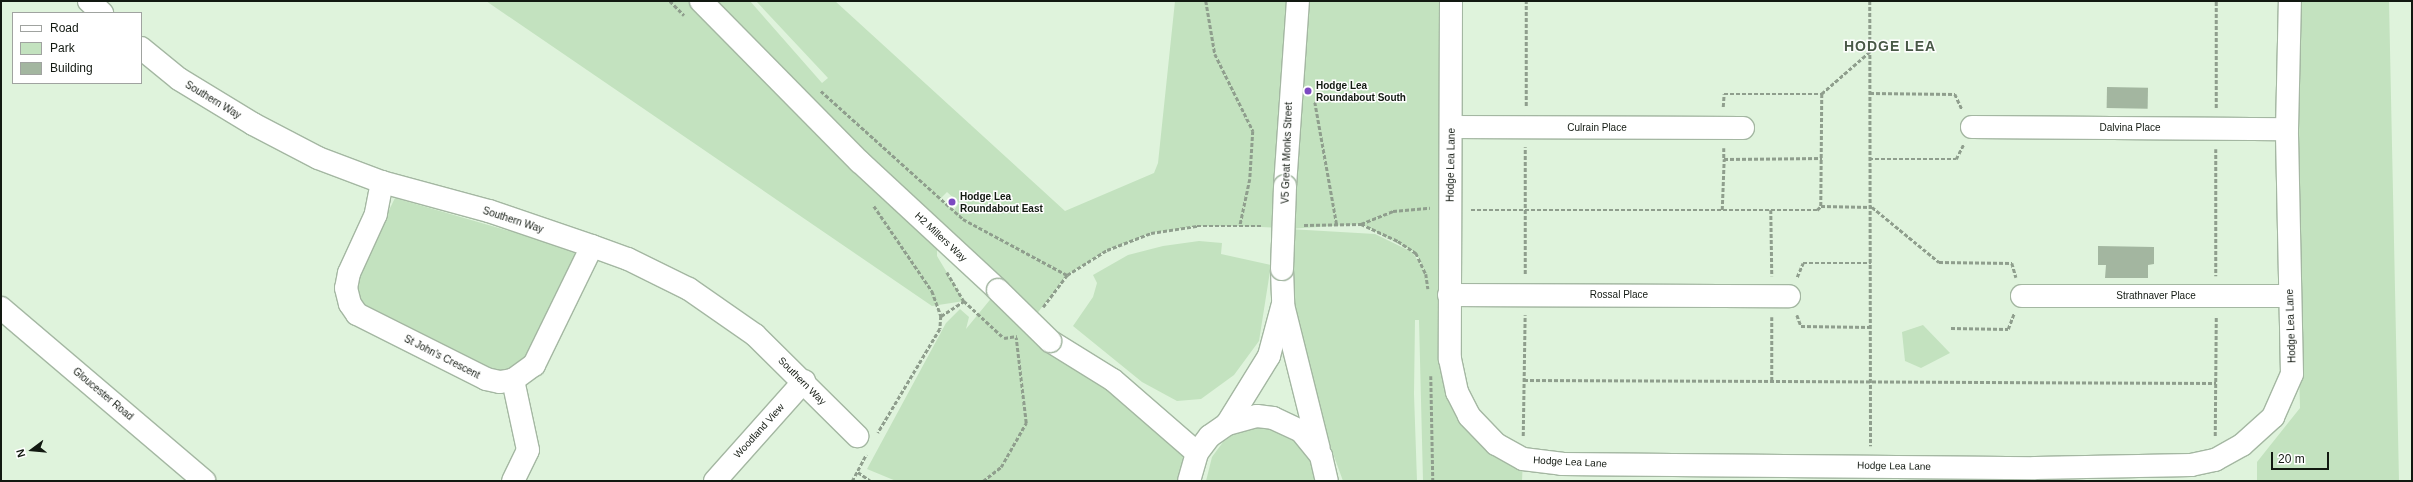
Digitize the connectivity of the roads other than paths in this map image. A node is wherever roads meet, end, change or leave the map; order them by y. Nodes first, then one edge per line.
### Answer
1 (89, 1) edge
2 (701, 1) edge
3 (1298, 1) edge
4 (1451, 1) edge
5 (2290, 1) edge
6 (101, 12) edge
7 (142, 49) edge
8 (1452, 126) junction
9 (1972, 127) road end
10 (1743, 128) dead end
11 (2287, 129) junction
12 (382, 182) junction
13 (592, 246) junction
14 (1439, 296) junction
15 (1789, 296) road end
16 (2022, 296) road end
17 (2290, 296) junction
18 (1283, 305) junction
19 (1, 308) edge
20 (513, 380) junction
21 (804, 381) junction
22 (1227, 424) junction
23 (867, 441) road end
24 (1197, 453) junction
25 (1326, 472) edge
26 (2034, 474) edge
27 (204, 481) edge
28 (513, 481) edge
29 (715, 481) edge
30 (1189, 481) edge

1 - 6 street
2 - 24 street, H2 Millers Way, bridge
3 - 18 street, V5 Great Monks Street, bridge
4 - 8 street, Hodge Lea Lane
5 - 11 street, Hodge Lea Lane
7 - 12 street, Southern Way
8 - 10 street, Culrain Place
8 - 14 street, Hodge Lea Lane
9 - 11 street, Dalvina Place
11 - 17 street, Hodge Lea Lane
12 - 13 street, Southern Way
12 - 20 street, St John's Crescent
13 - 20 street
13 - 21 street, Southern Way
14 - 15 street, Rossal Place
14 - 26 street, Hodge Lea Lane
16 - 17 street, Strathnaver Place
17 - 26 street, Hodge Lea Lane
18 - 22 street, V5 Great Monks Street
18 - 25 street, V5 Great Monks Street
19 - 27 street, Gloucester Road
20 - 28 street
21 - 23 street, Southern Way
21 - 29 street, Woodland View
22 - 24 street
22 - 25 street
24 - 30 street

